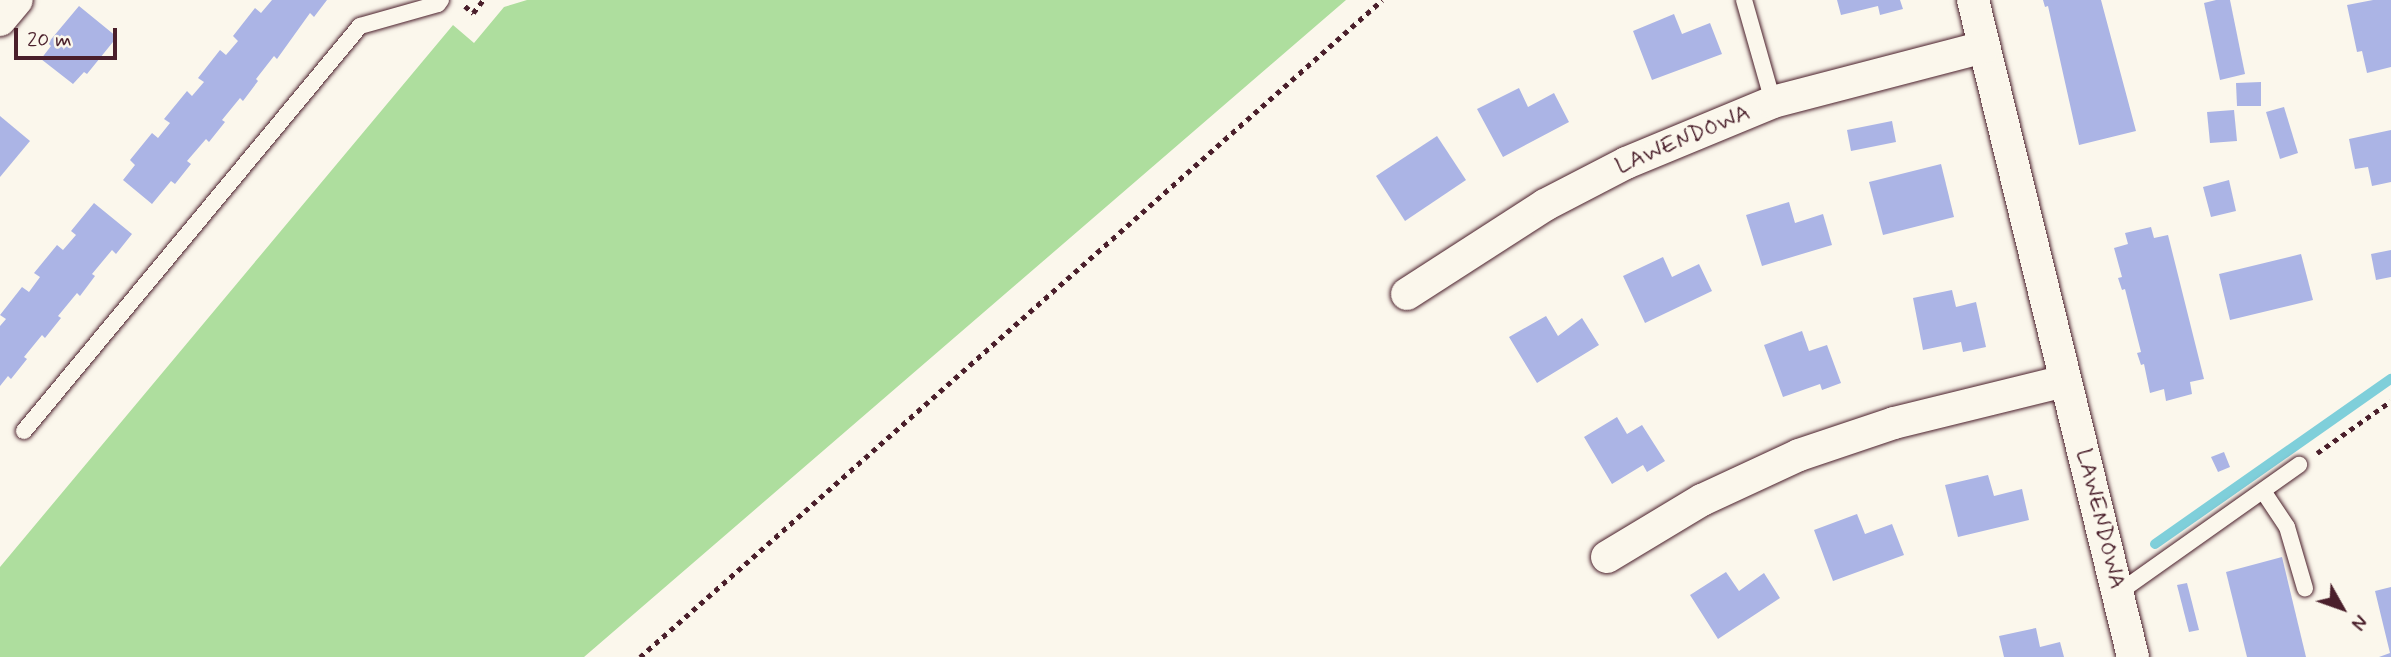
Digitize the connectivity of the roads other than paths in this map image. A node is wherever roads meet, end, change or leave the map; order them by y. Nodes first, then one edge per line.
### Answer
1 (17, 0) edge
2 (441, 0) edge
3 (1744, 0) edge
4 (1973, 0) edge
5 (0, 20) edge
6 (1984, 47) junction
7 (1773, 102) junction
8 (1407, 294) dead end
9 (2065, 381) junction
10 (24, 431) dead end
11 (2299, 465) road end
12 (2263, 491) junction
13 (1607, 557) dead end
14 (2305, 588) dead end
15 (2118, 593) junction
16 (2133, 657) edge

1 - 5 street
2 - 10 lane
3 - 7 lane
4 - 6 street, LAWENDOWA
6 - 7 street, LAWENDOWA
6 - 9 street, LAWENDOWA
7 - 8 street, LAWENDOWA
9 - 13 street
9 - 15 street, LAWENDOWA
11 - 12 lane
12 - 14 lane
12 - 15 lane
15 - 16 street, LAWENDOWA

